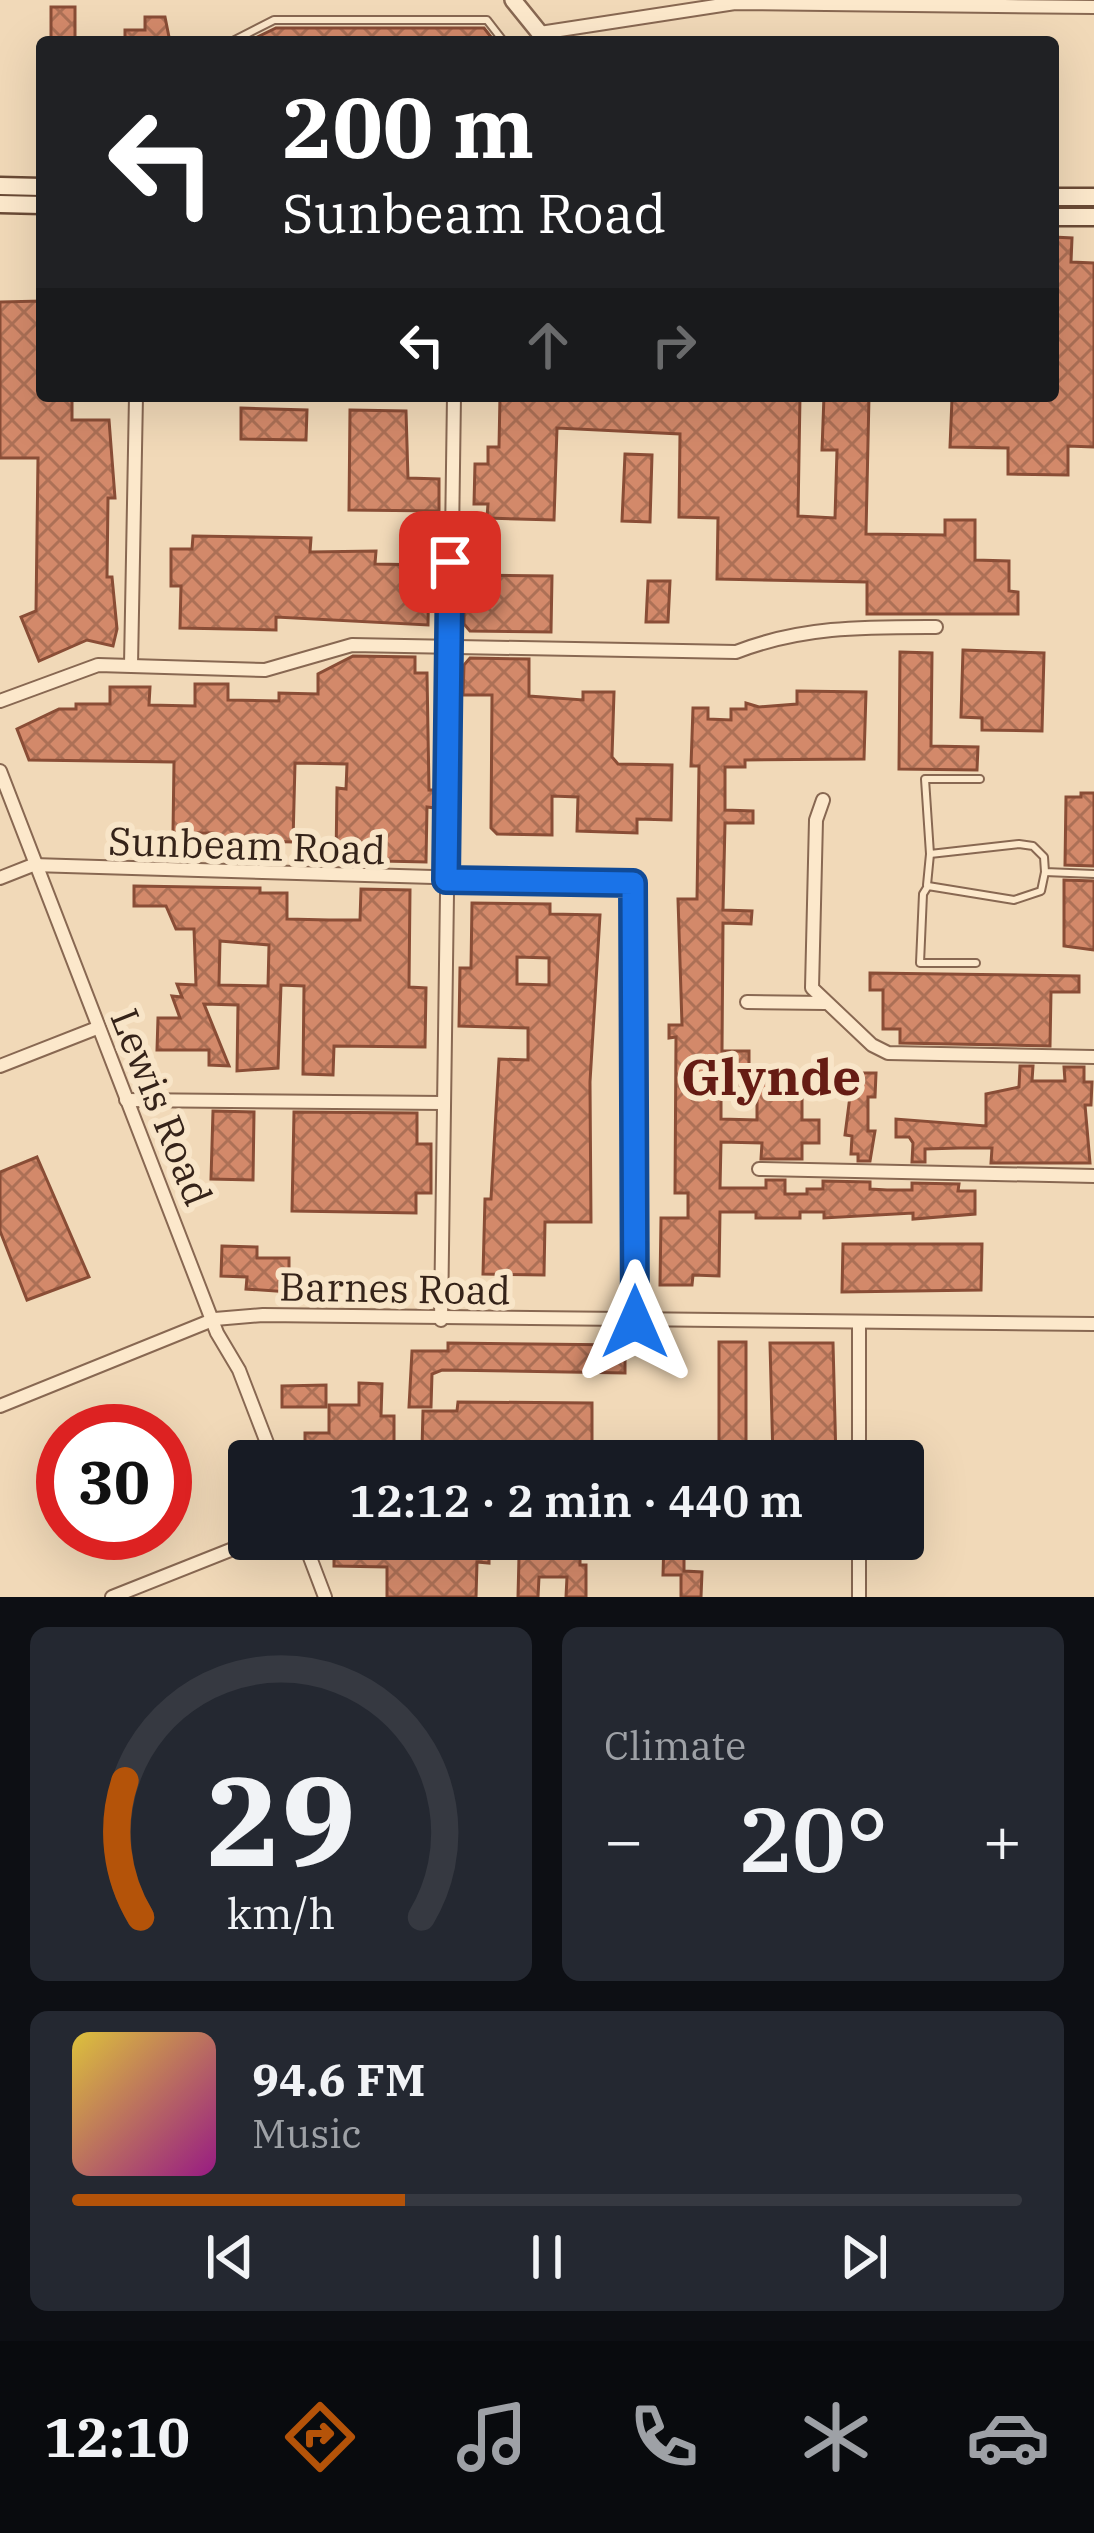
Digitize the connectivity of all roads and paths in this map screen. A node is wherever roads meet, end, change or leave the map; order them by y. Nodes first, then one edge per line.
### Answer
1 (513, 0) edge
2 (1094, 7) edge
3 (243, 36) edge
4 (499, 36) edge
5 (541, 36) edge
6 (554, 36) edge
7 (0, 186) edge
8 (36, 187) edge
9 (1059, 197) edge
10 (1094, 197) edge
11 (0, 204) edge
12 (36, 205) edge
13 (1059, 217) edge
14 (1094, 217) edge
15 (136, 402) edge
16 (454, 402) edge
17 (936, 627) dead end
18 (449, 646) junction
19 (131, 664) junction
20 (0, 700) edge
21 (0, 771) edge
22 (980, 779) dead end
23 (823, 800) dead end
24 (929, 854) junction
25 (33, 865) junction
26 (1045, 872) junction
27 (1094, 874) edge
28 (0, 878) edge
29 (446, 880) junction
30 (928, 886) junction
31 (976, 964) dead end
32 (747, 1002) dead end
33 (826, 1004) junction
34 (97, 1028) junction
35 (1094, 1057) edge
36 (0, 1066) edge
37 (126, 1100) junction
38 (443, 1103) junction
39 (759, 1169) dead end
40 (1094, 1176) edge
41 (215, 1319) junction
42 (441, 1320) junction
43 (635, 1322) junction
44 (859, 1322) junction
45 (1094, 1324) edge
46 (0, 1406) edge
47 (265, 1440) edge
48 (859, 1440) edge
49 (228, 1551) edge
50 (311, 1560) edge
51 (859, 1560) edge
52 (112, 1597) edge
53 (325, 1597) edge
54 (859, 1597) edge

1 - 5 street
2 - 6 street
3 - 4 lane
7 - 8 main road
9 - 10 main road
11 - 12 main road
13 - 14 main road
15 - 19 street
16 - 18 street
17 - 18 street
18 - 19 street
18 - 29 street
19 - 20 street
21 - 25 street, Lewis Road
22 - 24 lane
23 - 33 street
24 - 26 lane
24 - 30 lane
25 - 28 street, Sunbeam Road
25 - 29 street, Sunbeam Road
25 - 34 street, Lewis Road
26 - 27 lane
26 - 30 lane
29 - 38 street
29 - 43 street, Sunbeam Road
30 - 31 lane
32 - 33 street
33 - 35 street
34 - 36 street
34 - 37 street, Lewis Road
37 - 38 street
37 - 41 street, Lewis Road
38 - 42 street
39 - 40 street
41 - 42 street, Barnes Road
41 - 46 street, Barnes Road
41 - 47 street, Lewis Road
42 - 43 street, Barnes Road
43 - 44 street, Barnes Road
44 - 45 street, Barnes Road
44 - 48 street
49 - 52 street
50 - 53 street
51 - 54 street

